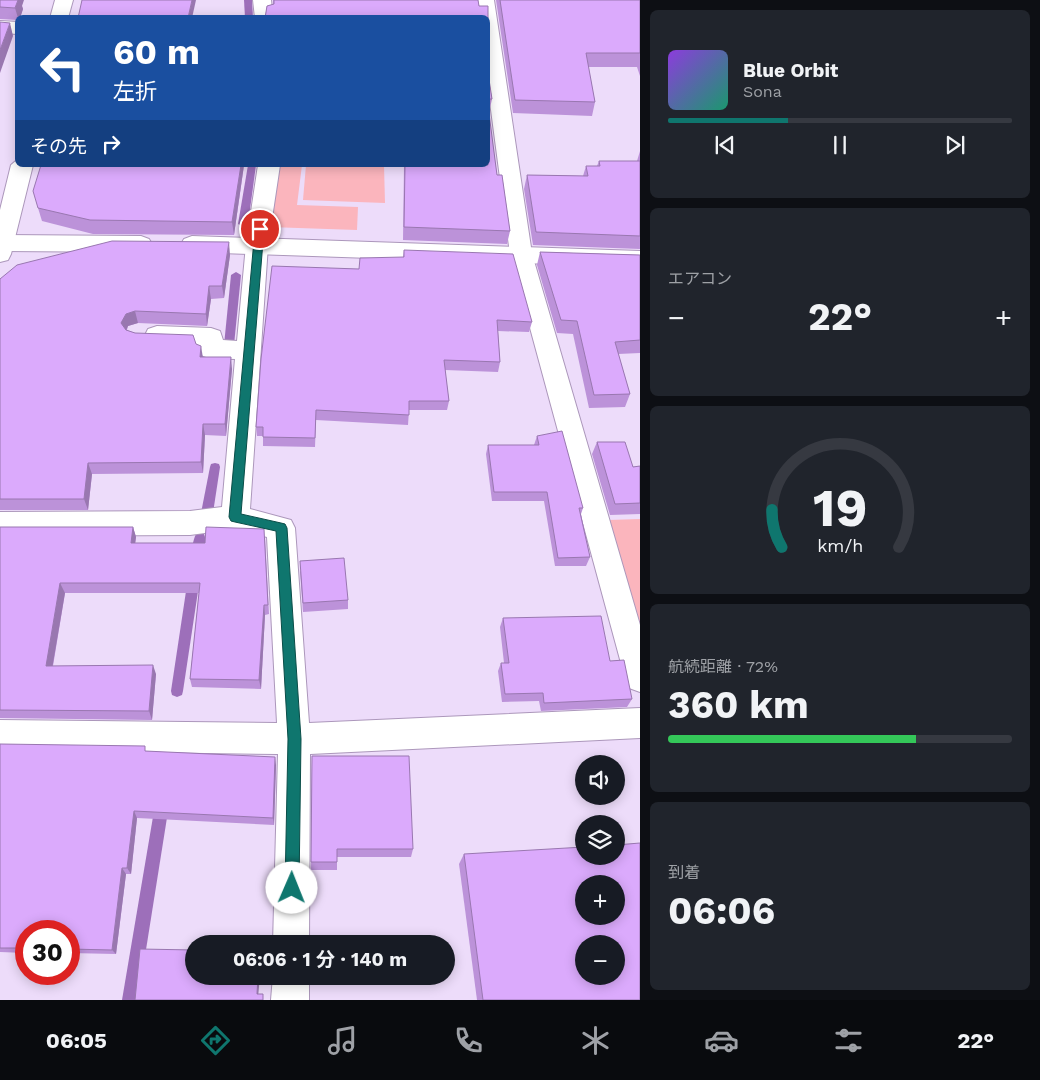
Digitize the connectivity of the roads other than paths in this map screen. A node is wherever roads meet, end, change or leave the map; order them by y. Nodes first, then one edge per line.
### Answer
1 (64, 0) edge
2 (262, 0) edge
3 (486, 0) edge
4 (60, 15) edge
5 (264, 15) edge
6 (488, 15) edge
7 (0, 28) edge
8 (15, 28) edge
9 (490, 29) edge
10 (21, 167) edge
11 (268, 167) edge
12 (258, 245) junction
13 (1, 248) edge
14 (521, 254) junction
15 (640, 258) edge
16 (138, 334) edge
17 (247, 350) junction
18 (235, 517) junction
19 (0, 524) edge
20 (640, 678) edge
21 (640, 723) edge
22 (0, 735) edge
23 (294, 739) junction
24 (291, 935) edge
25 (291, 985) edge
26 (290, 1000) edge

1 - 4 street
2 - 5 street
3 - 6 street
7 - 8 street
9 - 14 street
10 - 13 street
11 - 12 street
12 - 13 street
12 - 14 street
12 - 17 street
14 - 15 street
14 - 20 street
16 - 17 street
17 - 18 street
18 - 19 street
18 - 23 street
21 - 23 street
22 - 23 street
23 - 24 street
25 - 26 street

